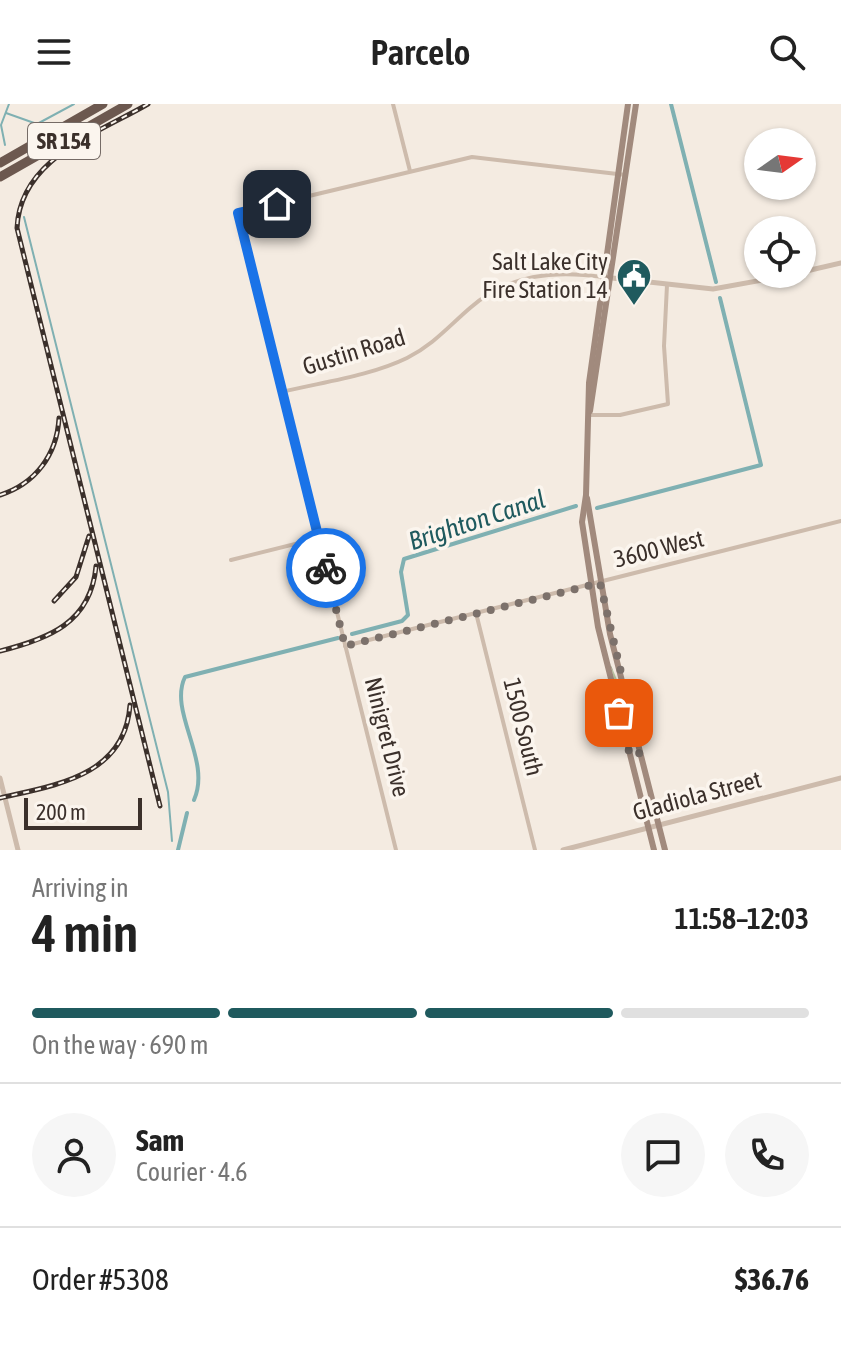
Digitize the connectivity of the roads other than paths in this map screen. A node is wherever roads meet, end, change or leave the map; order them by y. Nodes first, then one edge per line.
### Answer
1 (103, 104) edge
2 (128, 104) edge
3 (393, 104) edge
4 (628, 104) edge
5 (636, 104) edge
6 (0, 163) edge
7 (410, 171) junction
8 (622, 174) junction
9 (0, 177) edge
10 (841, 263) edge
11 (816, 269) edge
12 (603, 277) junction
13 (612, 278) junction
14 (667, 285) junction
15 (744, 285) edge
16 (282, 392) junction
17 (589, 415) junction
18 (586, 495) junction
19 (841, 521) edge
20 (319, 538) junction
21 (231, 560) dead end
22 (600, 583) junction
23 (589, 585) junction
24 (476, 613) junction
25 (345, 646) junction
26 (615, 654) junction
27 (605, 656) junction
28 (640, 753) junction
29 (630, 755) junction
30 (0, 778) edge
31 (841, 778) edge
32 (659, 825) junction
33 (648, 828) junction
34 (18, 850) edge
35 (396, 850) edge
36 (535, 850) edge
37 (563, 850) edge
38 (654, 850) edge
39 (665, 850) edge

1 - 6 highway, SR 154
2 - 9 highway, SR 154
3 - 7 street
4 - 8 main road
5 - 8 main road
7 - 8 street
7 - 16 street, Ninigret Drive
8 - 12 main road
8 - 13 main road
10 - 11 street
12 - 13 street
12 - 16 street, Gustin Road
12 - 17 main road
13 - 14 street
13 - 17 main road
14 - 15 street
14 - 17 street
16 - 20 street, Ninigret Drive
17 - 18 main road
18 - 22 main road
18 - 23 main road
19 - 22 street, 3600 West
20 - 21 street
20 - 25 street, Ninigret Drive
22 - 23 street, 3600 West
22 - 26 main road
23 - 24 street, 3600 West
23 - 27 main road
24 - 25 street, 3600 West
24 - 36 street, 1500 South
25 - 35 street, Ninigret Drive
26 - 27 main road
26 - 28 main road
27 - 29 main road
28 - 29 main road
28 - 32 main road
29 - 33 main road
30 - 34 street
31 - 32 street, Gladiola Street
32 - 33 street, Gladiola Street
32 - 39 main road
33 - 37 street, Gladiola Street
33 - 38 main road

